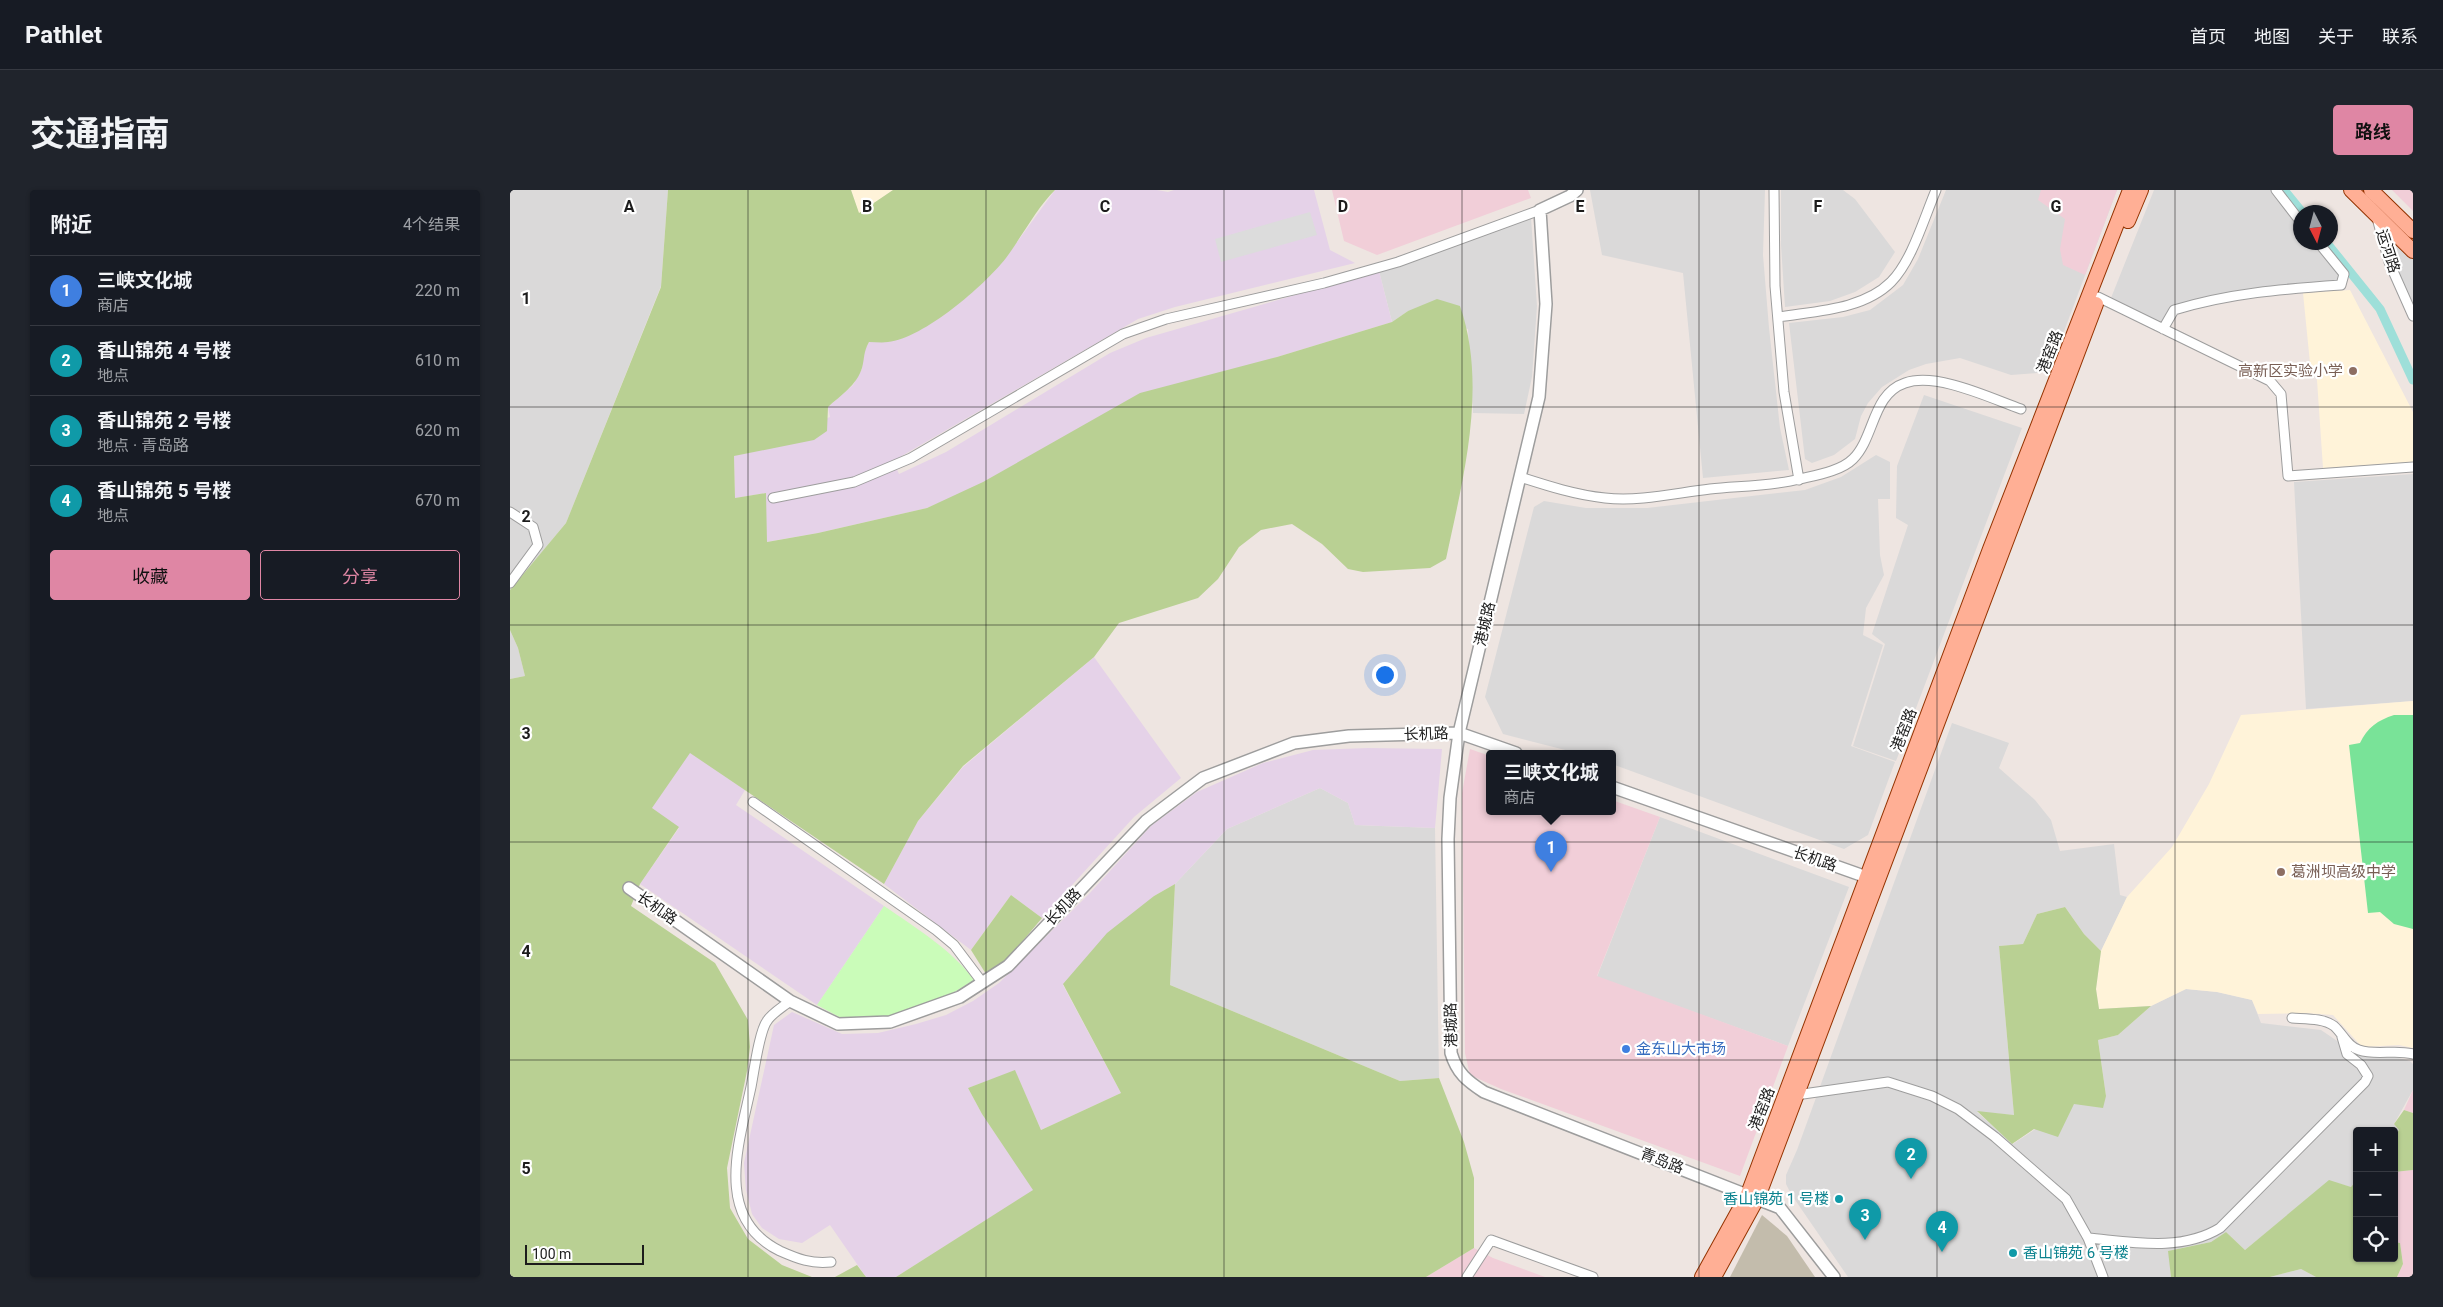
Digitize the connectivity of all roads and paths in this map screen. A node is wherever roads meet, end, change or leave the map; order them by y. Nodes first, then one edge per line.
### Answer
1 (1577, 190) edge
2 (1774, 190) edge
3 (1936, 190) edge
4 (2130, 190) edge
5 (2140, 190) edge
6 (2276, 190) edge
7 (2351, 190) edge
8 (2371, 190) edge
9 (1540, 210) junction
10 (2293, 212) edge
11 (2376, 214) junction
12 (2413, 231) edge
13 (2324, 250) edge
14 (2413, 251) edge
15 (2098, 297) junction
16 (1779, 316) junction
17 (2413, 316) edge
18 (2162, 329) junction
19 (2021, 409) dead end
20 (2413, 468) edge
21 (1520, 477) junction
22 (1799, 480) junction
23 (773, 498) dead end
24 (510, 512) edge
25 (510, 582) edge
26 (1459, 733) junction
27 (1507, 750) edge
28 (1616, 788) edge
29 (753, 802) dead end
30 (1872, 879) junction
31 (629, 888) dead end
32 (982, 982) junction
33 (790, 1001) junction
34 (2292, 1018) dead end
35 (2342, 1036) junction
36 (2413, 1054) edge
37 (1464, 1079) joint
38 (1796, 1095) junction
39 (1753, 1196) junction
40 (2088, 1238) junction
41 (831, 1262) dead end
42 (1467, 1277) edge
43 (1593, 1277) edge
44 (1702, 1277) edge
45 (1714, 1277) edge
46 (1834, 1277) edge
47 (2103, 1277) edge

1 - 9 street
2 - 16 street
3 - 16 street
4 - 30 main road, 港窑路
5 - 15 main road, 港窑路
6 - 10 street
7 - 11 main road
8 - 12 main road
9 - 21 street, 港城路
9 - 23 street
11 - 14 main road
11 - 17 street, 运河路
13 - 18 street
15 - 18 street
15 - 30 main road, 港窑路
16 - 22 street
18 - 20 street
19 - 22 street
21 - 22 street
21 - 26 street, 港城路
24 - 25 street
26 - 27 street, 长机路
26 - 32 street, 长机路
26 - 37 street, 港城路
28 - 30 street, 长机路
29 - 32 street
30 - 38 main road, 港窑路
30 - 39 main road, 港窑路
31 - 33 street, 长机路
32 - 33 street, 长机路
33 - 41 street
34 - 35 street
35 - 36 street
35 - 40 street
37 - 39 street, 青岛路
38 - 39 main road, 港窑路
38 - 40 street
39 - 44 main road, 港窑路
39 - 45 main road, 港窑路
39 - 46 street, 青岛路
40 - 47 street
42 - 43 street

